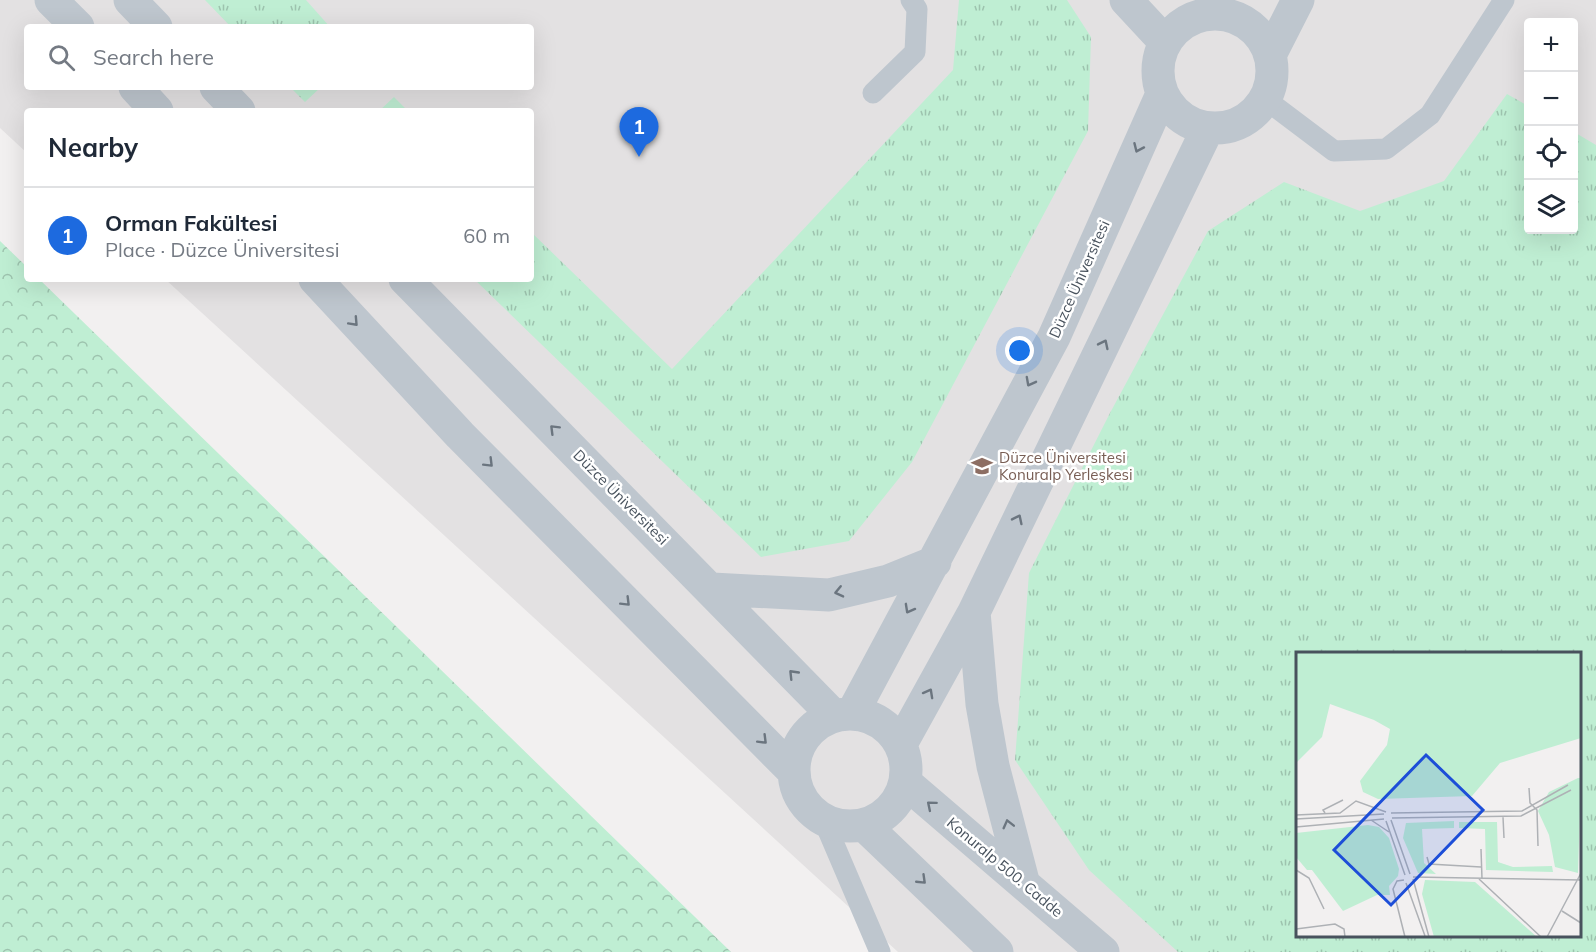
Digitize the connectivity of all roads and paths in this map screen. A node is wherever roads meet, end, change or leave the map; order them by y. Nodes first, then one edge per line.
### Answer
1 (51, 0) edge
2 (130, 0) edge
3 (911, 0) edge
4 (1126, 0) edge
5 (1194, 0) edge
6 (1298, 0) edge
7 (1504, 0) edge
8 (75, 24) edge
9 (153, 24) edge
10 (1170, 35) junction
11 (1270, 56) junction
12 (138, 90) edge
13 (219, 90) edge
14 (873, 93) dead end
15 (1162, 94) junction
16 (1265, 99) junction
17 (154, 108) edge
18 (236, 108) edge
19 (1208, 128) junction
20 (318, 282) edge
21 (408, 282) edge
22 (935, 562) junction
23 (712, 589) junction
24 (974, 612) junction
25 (843, 715) junction
26 (900, 744) junction
27 (793, 771) junction
28 (906, 783) junction
29 (824, 821) junction
30 (864, 825) junction
31 (1023, 881) junction
32 (880, 952) edge
33 (997, 952) edge
34 (1103, 952) edge

1 - 8 street
2 - 9 street
3 - 14 lane
4 - 10 street
5 - 10 street
6 - 11 street
7 - 16 lane
10 - 11 street
10 - 15 street
11 - 16 street
12 - 17 street
13 - 18 street
15 - 19 street
15 -> 22 street, Düzce Üniversitesi
16 - 19 street
24 -> 19 street
20 -> 27 street
23 -> 21 street, Düzce Üniversitesi
22 -> 23 street
22 -> 25 street, Düzce Üniversitesi
25 -> 23 street, Düzce Üniversitesi
26 -> 24 street
31 -> 24 street
25 - 26 street, Düzce Üniversitesi
25 - 27 street, Düzce Üniversitesi
26 - 28 street
27 - 29 street
28 - 30 street
31 -> 28 street, Konuralp 500. Cadde
29 - 30 street
29 - 32 lane
30 -> 33 street
31 - 34 street, Konuralp 500. Cadde

